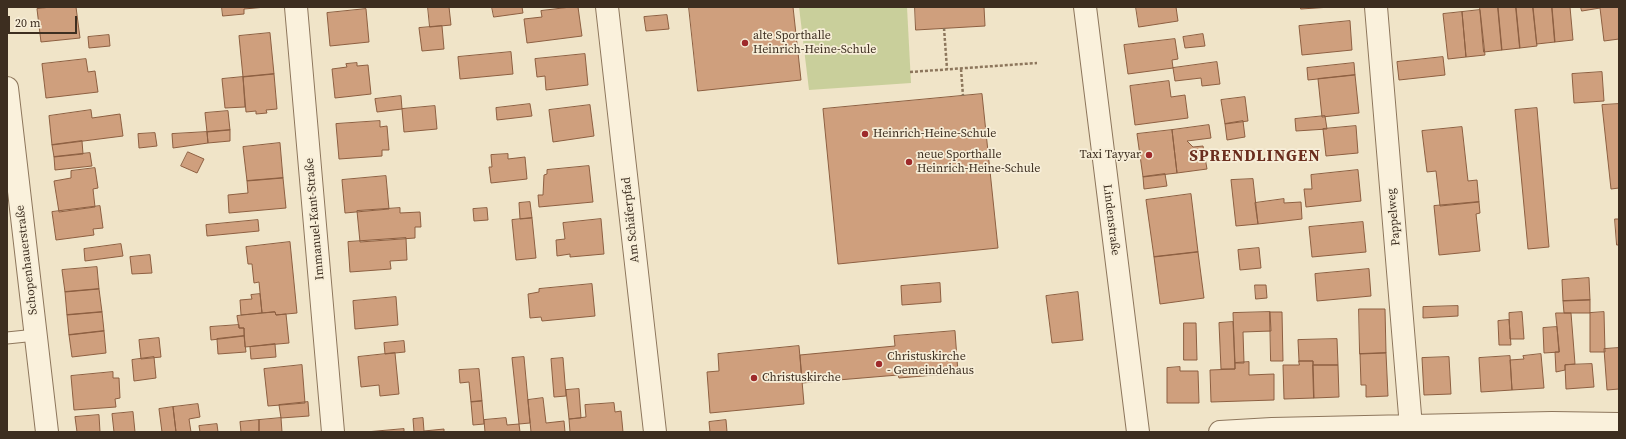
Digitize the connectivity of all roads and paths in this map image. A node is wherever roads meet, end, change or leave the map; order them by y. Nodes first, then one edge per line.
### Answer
1 (296, 7) edge
2 (607, 7) edge
3 (1085, 7) edge
4 (1376, 7) edge
5 (944, 28) dead end
6 (1037, 63) dead end
7 (947, 69) junction
8 (961, 69) junction
9 (910, 72) dead end
10 (7, 88) edge
11 (963, 96) dead end
12 (36, 335) junction
13 (7, 338) edge
14 (1619, 424) edge
15 (1412, 427) junction
16 (47, 432) edge
17 (334, 432) edge
18 (655, 432) edge
19 (1138, 432) edge
20 (1220, 432) edge

1 - 17 street, Immanuel-Kant-Straße
2 - 18 street, Am Schäferpfad
3 - 19 street, Lindenstraße
4 - 15 street, Pappelweg
5 - 7 path
6 - 8 path
7 - 8 path
7 - 9 path
8 - 11 path
10 - 12 street, Schopenhauerstraße
12 - 13 lane
12 - 16 street, Schopenhauerstraße
14 - 15 street
15 - 20 street

